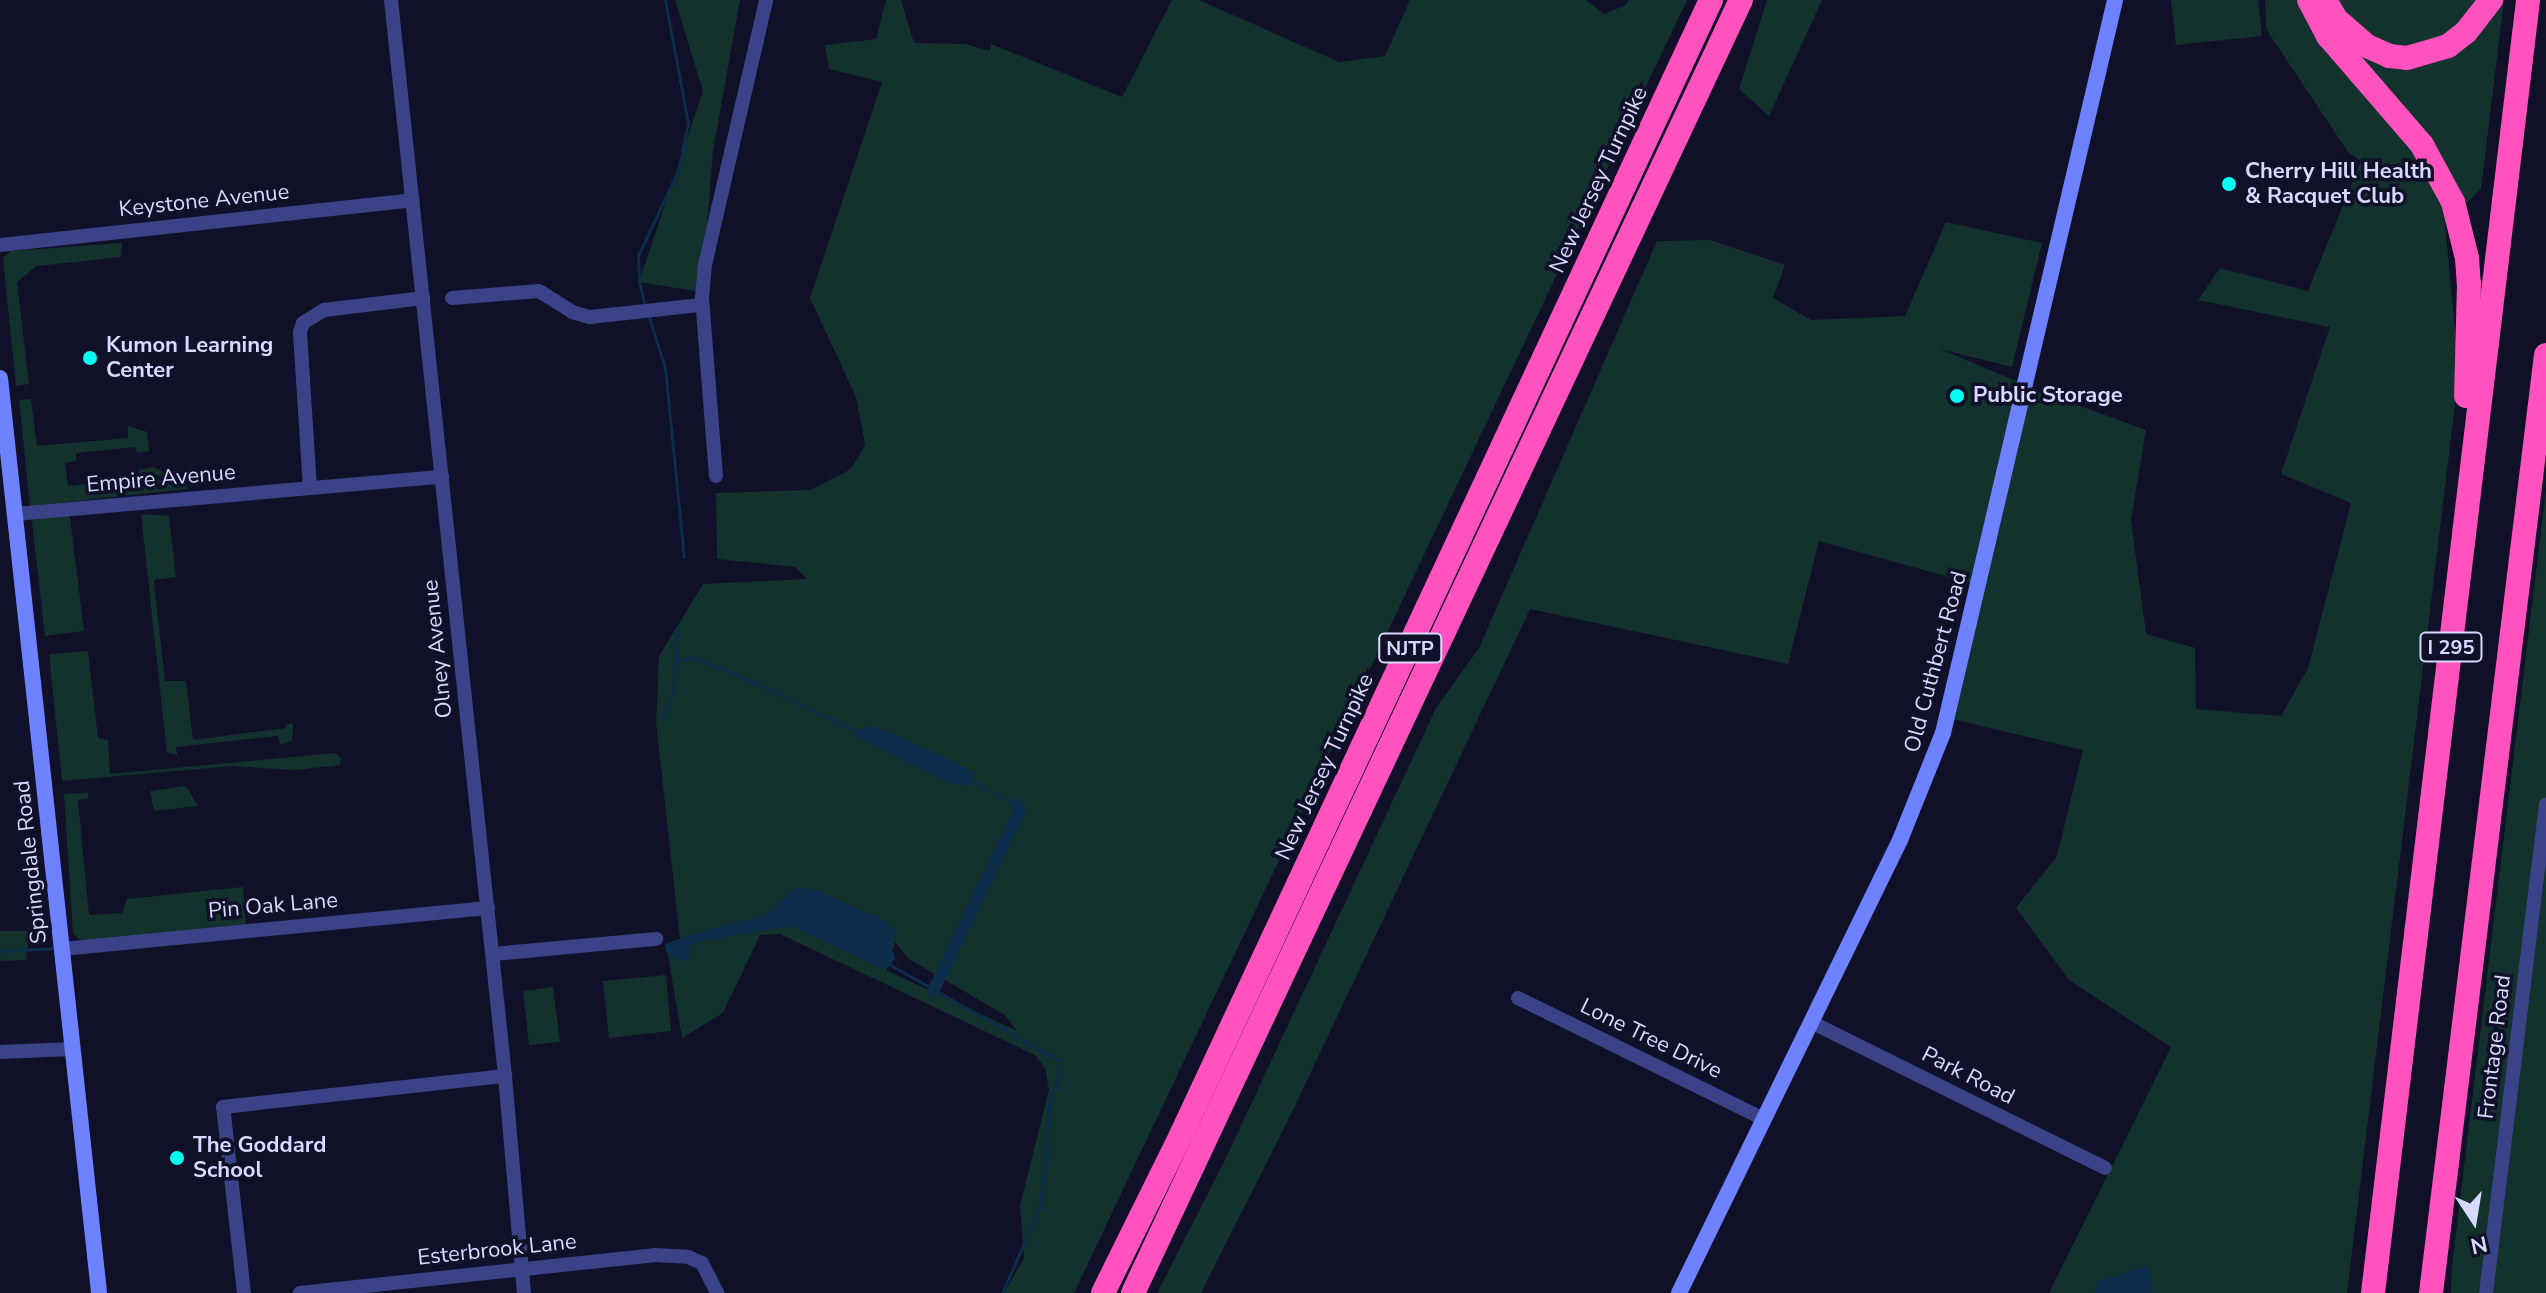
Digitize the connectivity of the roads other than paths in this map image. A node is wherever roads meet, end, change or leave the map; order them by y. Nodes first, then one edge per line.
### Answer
1 (391, 0) edge
2 (766, 0) edge
3 (1711, 0) edge
4 (1741, 0) edge
5 (2115, 0) edge
6 (2309, 0) edge
7 (2325, 0) edge
8 (2491, 0) edge
9 (2528, 0) edge
10 (413, 200) junction
11 (0, 245) edge
12 (423, 298) junction
13 (452, 298) dead end
14 (701, 305) junction
15 (2546, 355) edge
16 (0, 378) edge
17 (2546, 440) edge
18 (716, 476) dead end
19 (442, 477) junction
20 (310, 488) junction
21 (15, 514) junction
22 (2520, 566) junction
23 (2453, 629) junction
24 (2546, 805) edge
25 (488, 908) junction
26 (656, 939) dead end
27 (62, 949) junction
28 (493, 954) junction
29 (1518, 998) dead end
30 (1811, 1022) junction
31 (73, 1049) junction
32 (0, 1052) edge
33 (505, 1076) junction
34 (1764, 1119) junction
35 (2105, 1168) dead end
36 (522, 1269) junction
37 (99, 1293) edge
38 (244, 1293) edge
39 (300, 1293) edge
40 (524, 1293) edge
41 (717, 1293) edge
42 (1103, 1293) edge
43 (1133, 1293) edge
44 (1679, 1293) edge
45 (2373, 1293) edge
46 (2431, 1293) edge
47 (2486, 1293) edge

1 - 10 street, Olney Avenue
2 - 14 street
3 - 42 highway, New Jersey Turnpike / NJTP
4 - 43 highway, NJTP
5 - 30 street, Old Cuthbert Road
6 - 23 highway
7 - 8 highway
9 - 23 highway, I 295
10 - 11 street, Keystone Avenue
10 - 12 street, Olney Avenue
12 - 19 street, Olney Avenue
12 - 20 street
13 - 14 street
14 - 18 street
15 - 22 highway, I 295
16 - 21 street, Springdale Road
17 - 22 highway
19 - 20 street, Empire Avenue
19 - 25 street, Olney Avenue
20 - 21 street, Empire Avenue
21 - 27 street, Springdale Road
22 - 46 highway, I 295
23 - 45 highway, I 295
24 - 47 street, Frontage Road
25 - 27 street, Pin Oak Lane
25 - 28 street, Olney Avenue
26 - 28 street
27 - 31 street, Springdale Road
28 - 33 street, Olney Avenue
29 - 34 street, Lone Tree Drive
30 - 34 street, Old Cuthbert Road
30 - 35 street, Park Road
31 - 32 street
31 - 37 street, Springdale Road
33 - 36 street, Olney Avenue
33 - 38 street
34 - 44 street, Old Cuthbert Road
36 - 39 street, Esterbrook Lane
36 - 40 street, Olney Avenue
36 - 41 street, Esterbrook Lane

